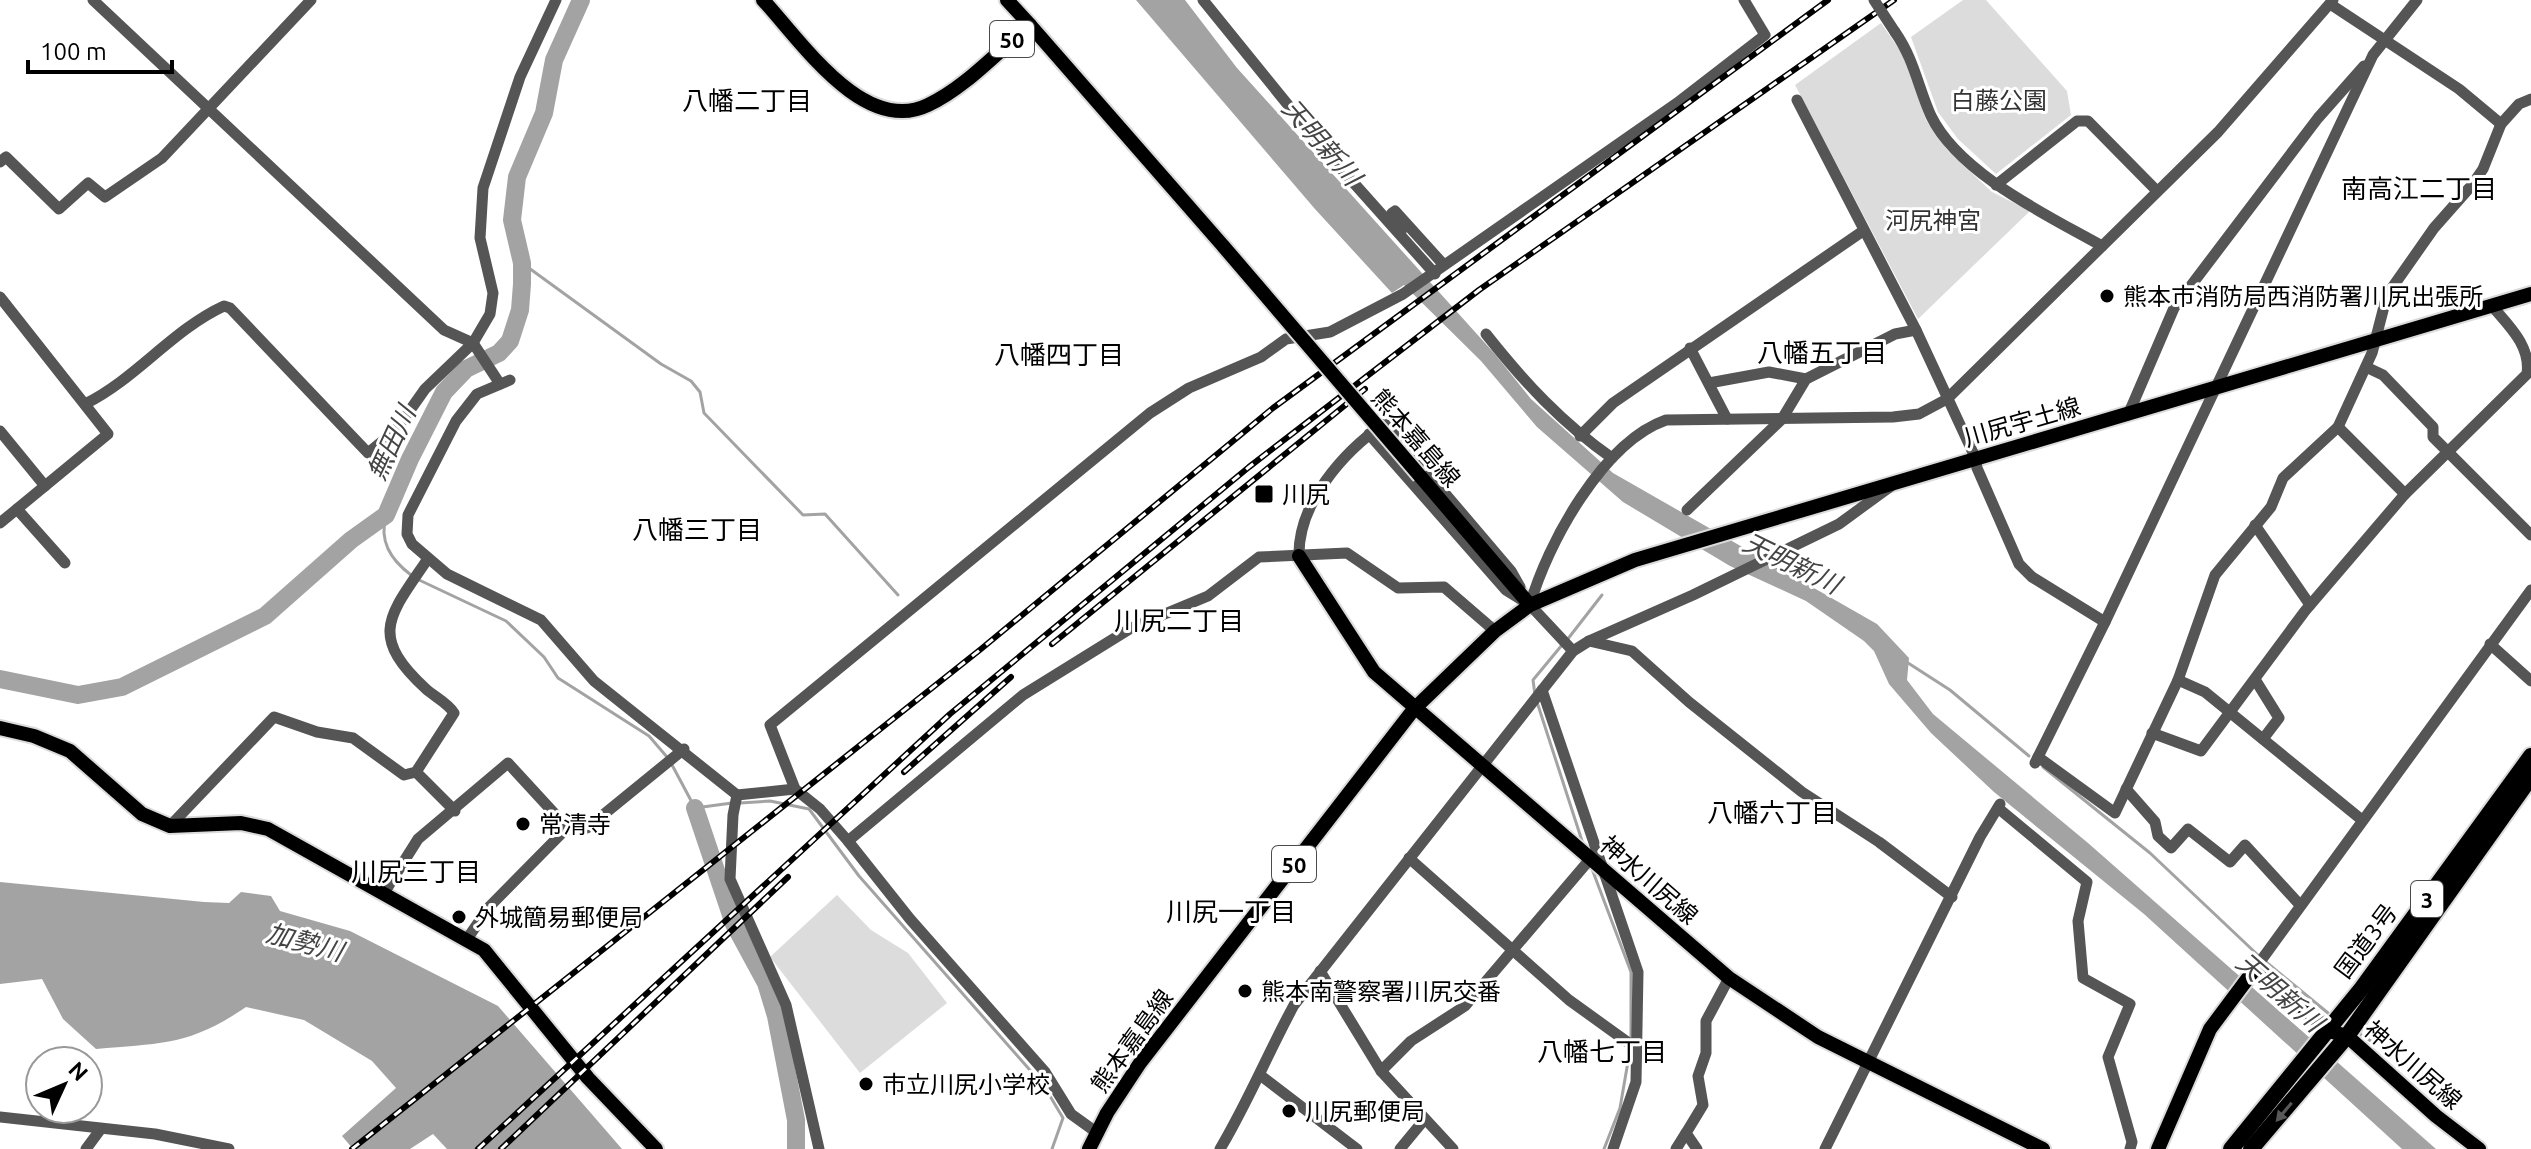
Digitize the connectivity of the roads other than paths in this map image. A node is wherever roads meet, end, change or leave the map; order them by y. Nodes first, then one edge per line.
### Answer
1 (93, 0) edge
2 (311, 0) edge
3 (556, 0) edge
4 (763, 0) edge
5 (1007, 0) edge
6 (1203, 0) edge
7 (1744, 0) edge
8 (1874, 0) edge
9 (2417, 0) edge
10 (2331, 2) edge
11 (1030, 25) junction
12 (2384, 39) junction
13 (2373, 57) junction
14 (2531, 99) edge
15 (1797, 100) dead end
16 (208, 108) junction
17 (2501, 124) junction
18 (0, 162) edge
19 (1996, 185) junction
20 (2157, 191) junction
21 (1863, 231) junction
22 (1406, 244) junction
23 (2102, 246) junction
24 (1437, 271) junction
25 (2531, 294) edge
26 (0, 297) edge
27 (2492, 306) junction
28 (1916, 330) junction
29 (1486, 334) dead end
30 (2376, 341) junction
31 (476, 346) junction
32 (1690, 348) junction
33 (2366, 367) junction
34 (1806, 379) junction
35 (1709, 383) junction
36 (2216, 389) junction
37 (1947, 399) junction
38 (85, 404) junction
39 (2128, 415) junction
40 (1727, 419) junction
41 (1782, 419) junction
42 (2338, 427) junction
43 (0, 431) edge
44 (1369, 434) junction
45 (1580, 436) junction
46 (2451, 453) junction
47 (1975, 457) junction
48 (1612, 458) junction
49 (1895, 483) junction
50 (45, 486) junction
51 (2405, 494) junction
52 (17, 509) junction
53 (1687, 510) dead end
54 (0, 523) edge
55 (2255, 525) junction
56 (2531, 535) edge
57 (1299, 556) junction
58 (427, 560) junction
59 (65, 563) dead end
60 (2529, 596) edge
61 (1530, 605) junction
62 (2310, 605) junction
63 (2105, 622) junction
64 (1495, 631) junction
65 (1589, 641) junction
66 (2490, 644) junction
67 (1573, 651) junction
68 (2178, 680) junction
69 (2256, 681) junction
70 (2531, 681) edge
71 (1542, 690) junction
72 (1414, 709) junction
73 (2229, 714) junction
74 (0, 728) edge
75 (2152, 733) junction
76 (2263, 739) junction
77 (681, 751) junction
78 (2531, 756) edge
79 (1483, 763) junction
80 (416, 772) junction
81 (2531, 777) edge
82 (795, 789) junction
83 (2126, 789) junction
84 (737, 795) junction
85 (455, 811) junction
86 (2362, 820) junction
87 (170, 826) junction
88 (565, 830) junction
89 (848, 841) junction
90 (1409, 858) junction
91 (1591, 858) junction
92 (1603, 869) junction
93 (384, 893) junction
94 (1952, 897) junction
95 (2300, 905) junction
96 (467, 939) junction
97 (1513, 950) junction
98 (2257, 966) junction
99 (1320, 971) junction
100 (1729, 978) junction
101 (2347, 1036) junction
102 (2328, 1041) junction
103 (1637, 1049) junction
104 (1867, 1063) junction
105 (1381, 1071) junction
106 (1260, 1075) junction
107 (0, 1117) edge
108 (1424, 1120) junction
109 (100, 1130) junction
110 (1096, 1132) junction
111 (1686, 1133) junction
112 (1615, 1148) edge
113 (86, 1149) edge
114 (229, 1149) edge
115 (656, 1149) edge
116 (819, 1149) edge
117 (1089, 1149) edge
118 (1220, 1149) edge
119 (1357, 1149) edge
120 (1400, 1149) edge
121 (1453, 1149) edge
122 (1676, 1149) edge
123 (1697, 1149) edge
124 (1825, 1149) edge
125 (2043, 1149) edge
126 (2130, 1149) edge
127 (2158, 1149) edge
128 (2231, 1149) edge
129 (2251, 1149) edge
130 (2479, 1149) edge

1 - 16 street
2 - 16 street
3 - 31 street
4 - 11 main road, 50
5 - 11 main road, 熊本嘉島線
6 - 22 street
7 - 24 street
8 - 19 street, bridge
9 - 12 street
10 - 12 street
10 - 20 street
11 - 61 main road, 熊本嘉島線 / 50, bridge
12 - 13 street
12 - 17 street
13 - 36 street
13 - 39 street
14 - 17 street
15 - 21 street
16 - 18 street
16 - 31 street
17 - 30 street
19 - 20 street
19 - 23 street
20 - 23 street
21 - 28 street
21 - 32 street
22 - 24 street
22 - 24 street
23 - 37 street
24 - 82 street
25 - 27 main road, 川尻宇土線
26 - 38 street
27 - 30 main road, 川尻宇土線
27 - 46 street
28 - 34 street
28 - 37 street
29 - 45 street
30 - 33 street
30 - 36 main road, 川尻宇土線
31 - 38 street
31 - 58 street
32 - 35 street
32 - 45 street
33 - 42 street
33 - 46 street
34 - 35 street
34 - 41 street
35 - 40 street
36 - 39 main road, 川尻宇土線
36 - 63 street
37 - 41 street
37 - 47 street
38 - 50 street
39 - 47 main road, 川尻宇土線
40 - 41 street
40 - 48 street
41 - 53 street
42 - 51 street
42 - 55 street
43 - 50 street
44 - 57 street
44 - 61 street
44 - 61 street
45 - 48 street
46 - 51 street
46 - 56 street
47 - 49 main road, 川尻宇土線
47 - 63 street
48 - 61 street
49 - 61 main road, 川尻宇土線
49 - 65 street
50 - 52 street
51 - 62 street
52 - 54 street
52 - 59 street
55 - 62 street
55 - 68 street
57 - 64 street
57 - 72 main road, 神水川尻線
57 - 89 street
58 - 77 street
58 - 80 street
60 - 66 street
61 - 64 main road, 熊本嘉島線 / 50
61 - 67 street
62 - 69 street
63 - 83 street
64 - 72 main road, 熊本嘉島線 / 50
65 - 67 street
65 - 94 street
66 - 70 street
66 - 86 street
67 - 71 street
68 - 73 street
68 - 75 street
69 - 73 street
69 - 76 street
71 - 79 street
71 - 92 street
72 - 79 main road, 神水川尻線
72 - 110 main road, 熊本嘉島線 / 50
73 - 75 street
73 - 76 street
74 - 87 main road
75 - 83 street
76 - 86 street
77 - 84 street
77 - 88 street
78 - 102 highway, 国道3号 / 3
79 - 90 street
79 - 91 main road, 神水川尻線
80 - 85 street
80 - 87 street
81 - 101 highway, 国道3号 / 3
82 - 84 street
82 - 89 street
83 - 95 street
84 - 116 street
85 - 88 street
85 - 93 street
86 - 95 street
87 - 93 main road
88 - 96 street
89 - 110 street
90 - 97 street
90 - 99 street
91 - 92 main road, 神水川尻線
91 - 97 street
92 - 100 main road, 神水川尻線
92 - 103 street
93 - 96 main road
94 - 104 street
94 - 126 street
95 - 98 street
96 - 115 main road
97 - 103 street
97 - 105 street
98 - 102 main road, 神水川尻線
98 - 127 main road
99 - 105 street
99 - 106 street
100 - 104 main road, 神水川尻線
100 - 111 street
101 - 102 highway, 国道3号 / 3
101 - 130 main road, 神水川尻線
102 - 128 highway, 国道3号 / 3
102 -> 129 highway, 国道3号 / 3
103 - 112 street
104 - 124 street
104 - 125 main road, 神水川尻線
105 - 108 street
106 - 118 street
106 - 119 street
107 - 109 street
108 - 120 street
108 - 121 street
109 - 113 street
109 - 114 street
110 - 117 main road, 熊本嘉島線 / 50
111 - 122 street
111 - 123 street

